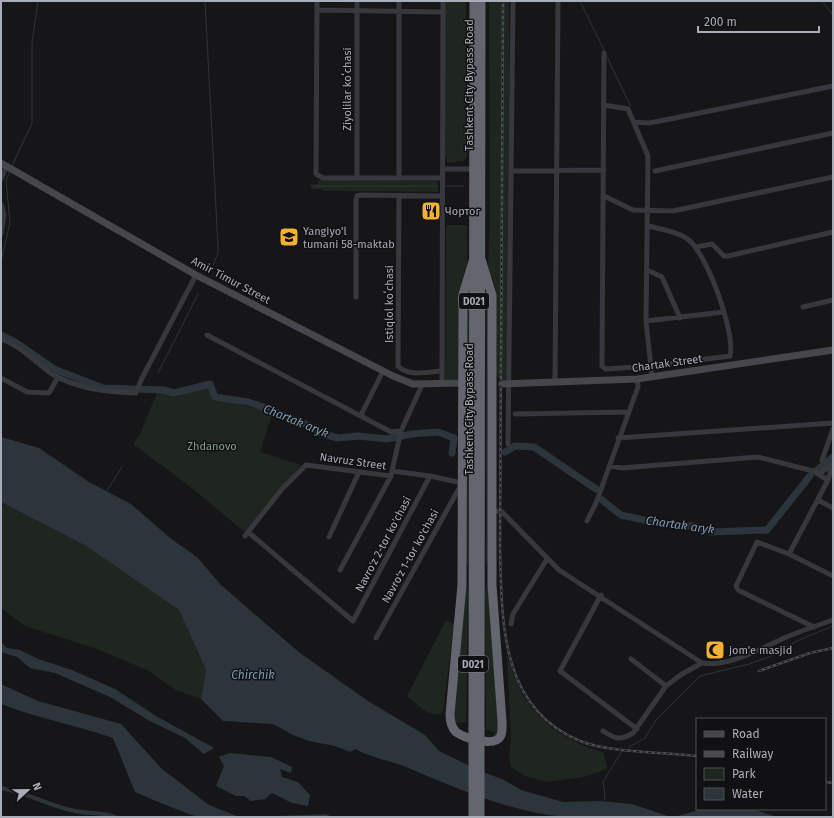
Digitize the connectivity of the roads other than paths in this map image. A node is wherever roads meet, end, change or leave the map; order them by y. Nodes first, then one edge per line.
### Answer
1 (317, 1) edge
2 (357, 1) edge
3 (399, 1) edge
4 (443, 1) edge
5 (474, 1) edge
6 (481, 1) edge
7 (513, 1) edge
8 (558, 1) edge
9 (317, 10) junction
10 (358, 11) junction
11 (399, 12) junction
12 (442, 12) junction
13 (604, 53) dead end
14 (833, 86) edge
15 (604, 105) junction
16 (634, 122) junction
17 (833, 133) edge
18 (7, 167) edge
19 (443, 169) junction
20 (478, 169) junction
21 (604, 170) junction
22 (512, 171) junction
23 (558, 171) junction
24 (655, 171) dead end
25 (833, 177) edge
26 (357, 178) junction
27 (399, 178) junction
28 (443, 178) junction
29 (1, 179) edge
30 (399, 196) junction
31 (442, 196) junction
32 (604, 196) junction
33 (1, 204) edge
34 (649, 210) junction
35 (2, 222) edge
36 (648, 226) junction
37 (833, 232) edge
38 (1, 234) edge
39 (696, 247) junction
40 (477, 258) junction
41 (647, 270) junction
42 (196, 275) junction
43 (356, 297) dead end
44 (833, 300) edge
45 (803, 307) dead end
46 (724, 312) junction
47 (680, 318) junction
48 (646, 321) junction
49 (206, 335) dead end
50 (1, 339) edge
51 (833, 350) edge
52 (650, 366) junction
53 (383, 371) junction
54 (442, 371) junction
55 (491, 371) junction
56 (58, 377) junction
57 (652, 377) junction
58 (1, 378) edge
59 (637, 379) junction
60 (555, 382) junction
61 (462, 383) junction
62 (422, 384) junction
63 (442, 384) junction
64 (505, 384) junction
65 (491, 396) junction
66 (628, 412) junction
67 (515, 414) dead end
68 (361, 415) junction
69 (833, 423) edge
70 (833, 429) edge
71 (400, 432) junction
72 (618, 438) junction
73 (508, 444) dead end
74 (822, 460) dead end
75 (833, 464) edge
76 (609, 466) junction
77 (359, 472) junction
78 (391, 474) junction
79 (819, 474) junction
80 (430, 476) junction
81 (828, 480) junction
82 (462, 483) junction
83 (818, 500) junction
84 (833, 508) edge
85 (491, 510) junction
86 (587, 521) dead end
87 (329, 537) dead end
88 (789, 554) junction
89 (462, 556) junction
90 (491, 556) junction
91 (547, 559) junction
92 (340, 570) dead end
93 (833, 576) edge
94 (601, 596) junction
95 (477, 600) junction
96 (833, 620) edge
97 (353, 621) joint
98 (511, 624) dead end
99 (814, 626) junction
100 (376, 638) dead end
101 (631, 659) dead end
102 (702, 663) junction
103 (666, 686) junction
104 (477, 728) junction
105 (637, 729) junction
106 (603, 731) dead end
107 (473, 817) edge
108 (480, 817) edge

1 - 9 street
2 - 10 street, Ziyolilar koʻchasi
3 - 11 street
4 - 12 street
5 - 20 highway, Tashkent City Bypass Road / D021
6 - 20 highway, Tashkent City Bypass Road / D021
7 - 22 street
8 - 23 street
9 - 10 street
9 - 26 street
10 - 11 street
10 - 26 street, Ziyolilar koʻchasi
11 - 12 street
11 - 27 street
12 - 19 street
13 - 15 street
14 - 16 street
15 - 16 street
15 - 21 street
16 - 34 street
17 - 24 street
18 - 29 street
18 - 42 main road, Amir Timur Street
19 - 20 street
19 - 28 street
20 - 40 highway, Tashkent City Bypass Road / D021
21 - 23 street
21 - 32 street
22 - 23 street
22 - 64 street
23 - 60 street
25 - 34 street
26 - 27 street
27 - 28 street
28 - 31 street
30 - 31 street
30 - 43 street
30 - 54 street, Istiqlol koʻchasi
31 - 54 street
32 - 34 street
32 - 52 street
33 - 35 street
34 - 36 street
35 - 38 street
36 - 39 street
36 - 41 street
37 - 39 street
39 - 46 street
40 - 55 highway
40 - 61 highway
40 - 95 highway, Tashkent City Bypass Road / D021
41 - 47 street
41 - 48 street
42 - 53 main road, Amir Timur Street
42 - 56 street
44 - 45 street
46 - 47 street
46 - 52 street
47 - 48 street
48 - 52 street
49 - 68 street
50 - 56 street
51 - 57 main road, Chartak Street
52 - 57 street
53 - 62 main road, Amir Timur Street
53 - 68 street
54 - 63 street
55 - 64 main road
55 - 65 highway
56 - 58 street
57 - 59 main road, Chartak Street
59 - 60 main road, Chartak Street
59 - 66 street
60 - 64 main road, Chartak Street
61 - 63 main road, Amir Timur Street
61 - 82 highway
62 - 63 main road, Amir Timur Street
62 - 71 street
64 - 65 main road
64 - 73 street
65 - 85 highway
66 - 67 street
66 - 72 street
68 - 71 street
69 - 72 street
70 - 74 street
71 - 78 street
72 - 76 street
75 - 79 street
75 - 81 street
76 - 79 street
76 - 86 street
77 - 78 street, Navruz Street
77 - 87 street
77 - 97 street, Navruz Street
78 - 80 street, Navruz Street
78 - 92 street
79 - 81 street
80 - 82 street, Navruz Street
80 - 97 street, Navro'z 2-tor ko'chasi
81 - 83 street
82 - 89 highway
82 - 100 street, Navro'z 1-tor ko'chasi
83 - 84 street
83 - 88 street
85 - 90 highway
85 - 91 street
88 - 93 street
88 - 99 street
89 - 90 highway
89 - 95 highway
90 - 95 highway
91 - 94 street
91 - 98 street
94 - 102 street
94 - 105 street
95 - 104 highway, Tashkent City Bypass Road / D021
96 - 99 street
99 - 102 street
101 - 103 street
102 - 103 street
103 - 105 street
104 - 107 highway, Tashkent City Bypass Road / D021, bridge
104 - 108 highway, Tashkent City Bypass Road / D021, bridge
105 - 106 street

